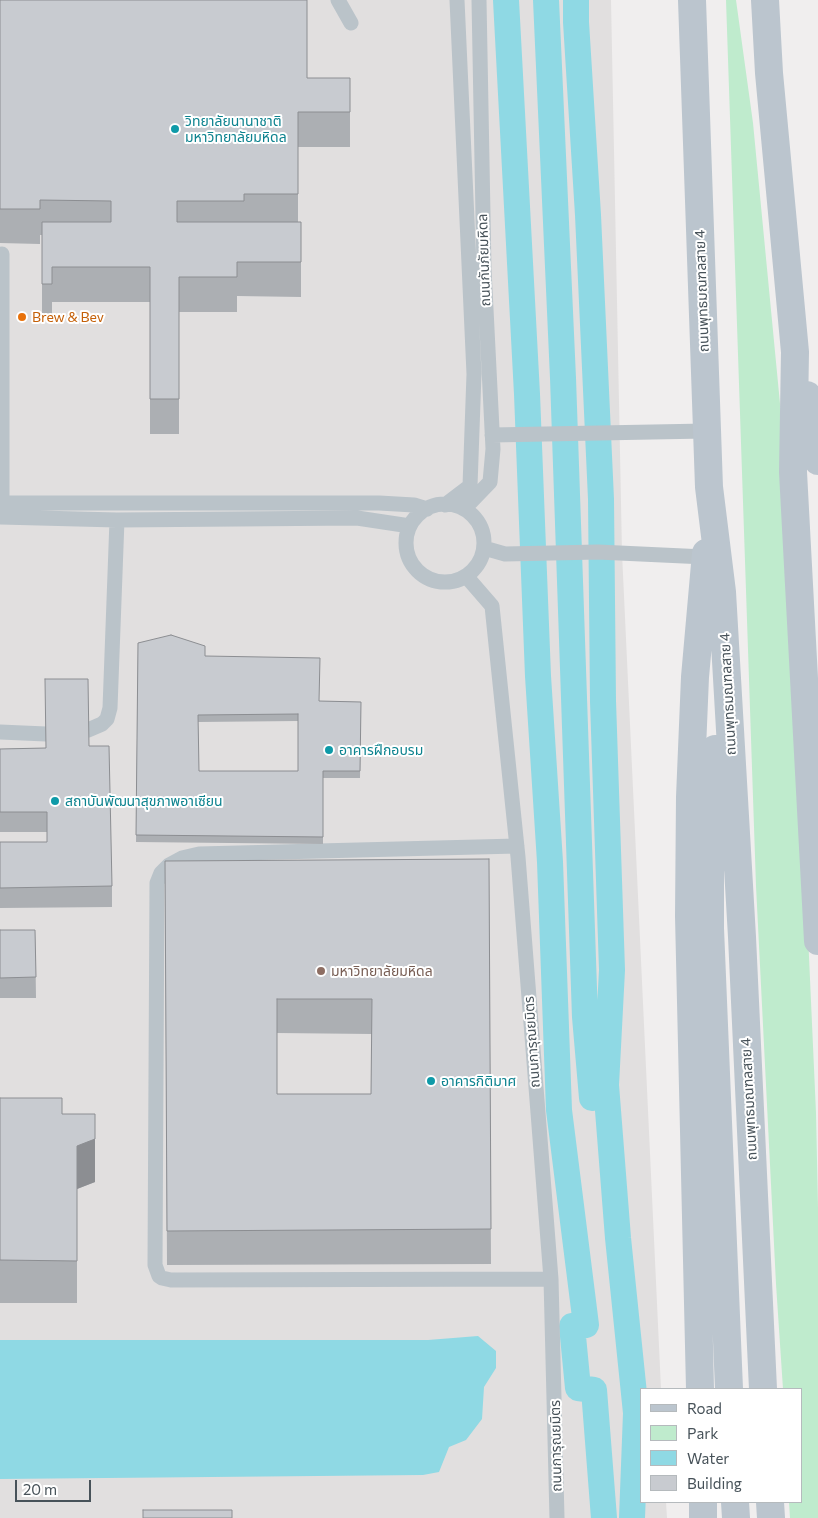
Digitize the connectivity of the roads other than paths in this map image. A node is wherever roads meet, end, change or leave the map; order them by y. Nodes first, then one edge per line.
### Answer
1 (338, 0) edge
2 (457, 0) edge
3 (479, 0) edge
4 (692, 0) edge
5 (765, 0) edge
6 (350, 23) dead end
7 (2, 254) dead end
8 (795, 352) junction
9 (706, 431) junction
10 (492, 435) junction
11 (818, 461) edge
12 (709, 486) junction
13 (445, 505) junction
14 (427, 509) junction
15 (464, 509) junction
16 (1, 510) edge
17 (117, 520) junction
18 (410, 526) junction
19 (484, 548) junction
20 (705, 558) junction
21 (466, 576) junction
22 (722, 592) junction
23 (88, 730) edge
24 (0, 732) edge
25 (46, 734) edge
26 (517, 846) junction
27 (818, 941) edge
28 (551, 1279) junction
29 (700, 1388) edge
30 (730, 1388) edge
31 (763, 1388) edge
32 (702, 1503) edge
33 (735, 1503) edge
34 (770, 1503) edge
35 (557, 1518) edge
36 (703, 1518) edge
37 (736, 1518) edge
38 (771, 1518) edge

1 - 6 lane
2 - 13 lane, ถนนกันภัยมหิดล
3 - 10 lane, ถนนกันภัยมหิดล
4 - 9 main road, ถนนพุทธมณฑลสาย 4
5 - 8 main road
7 - 16 lane
8 - 11 main road
8 - 27 main road
9 - 10 lane
9 - 12 main road, ถนนพุทธมณฑลสาย 4
10 - 15 lane, ถนนกันภัยมหิดล
12 - 20 main road
12 - 22 main road, ถนนพุทธมณฑลสาย 4
13 - 14 lane
13 - 15 lane
14 - 16 lane
14 - 18 lane
15 - 19 lane
16 - 17 lane
17 - 18 lane
17 - 23 lane
18 - 21 lane
19 - 20 lane
19 - 21 lane
20 - 29 main road
21 - 26 lane, ถนนการุณยมิตร
22 - 30 main road
22 - 31 main road, ถนนพุทธมณฑลสาย 4
24 - 25 lane
26 - 28 lane, ถนนการุณยมิตร
26 - 28 lane
28 - 35 lane, ถนนการุณยมิตร
32 - 36 main road
33 - 37 main road
34 - 38 main road

